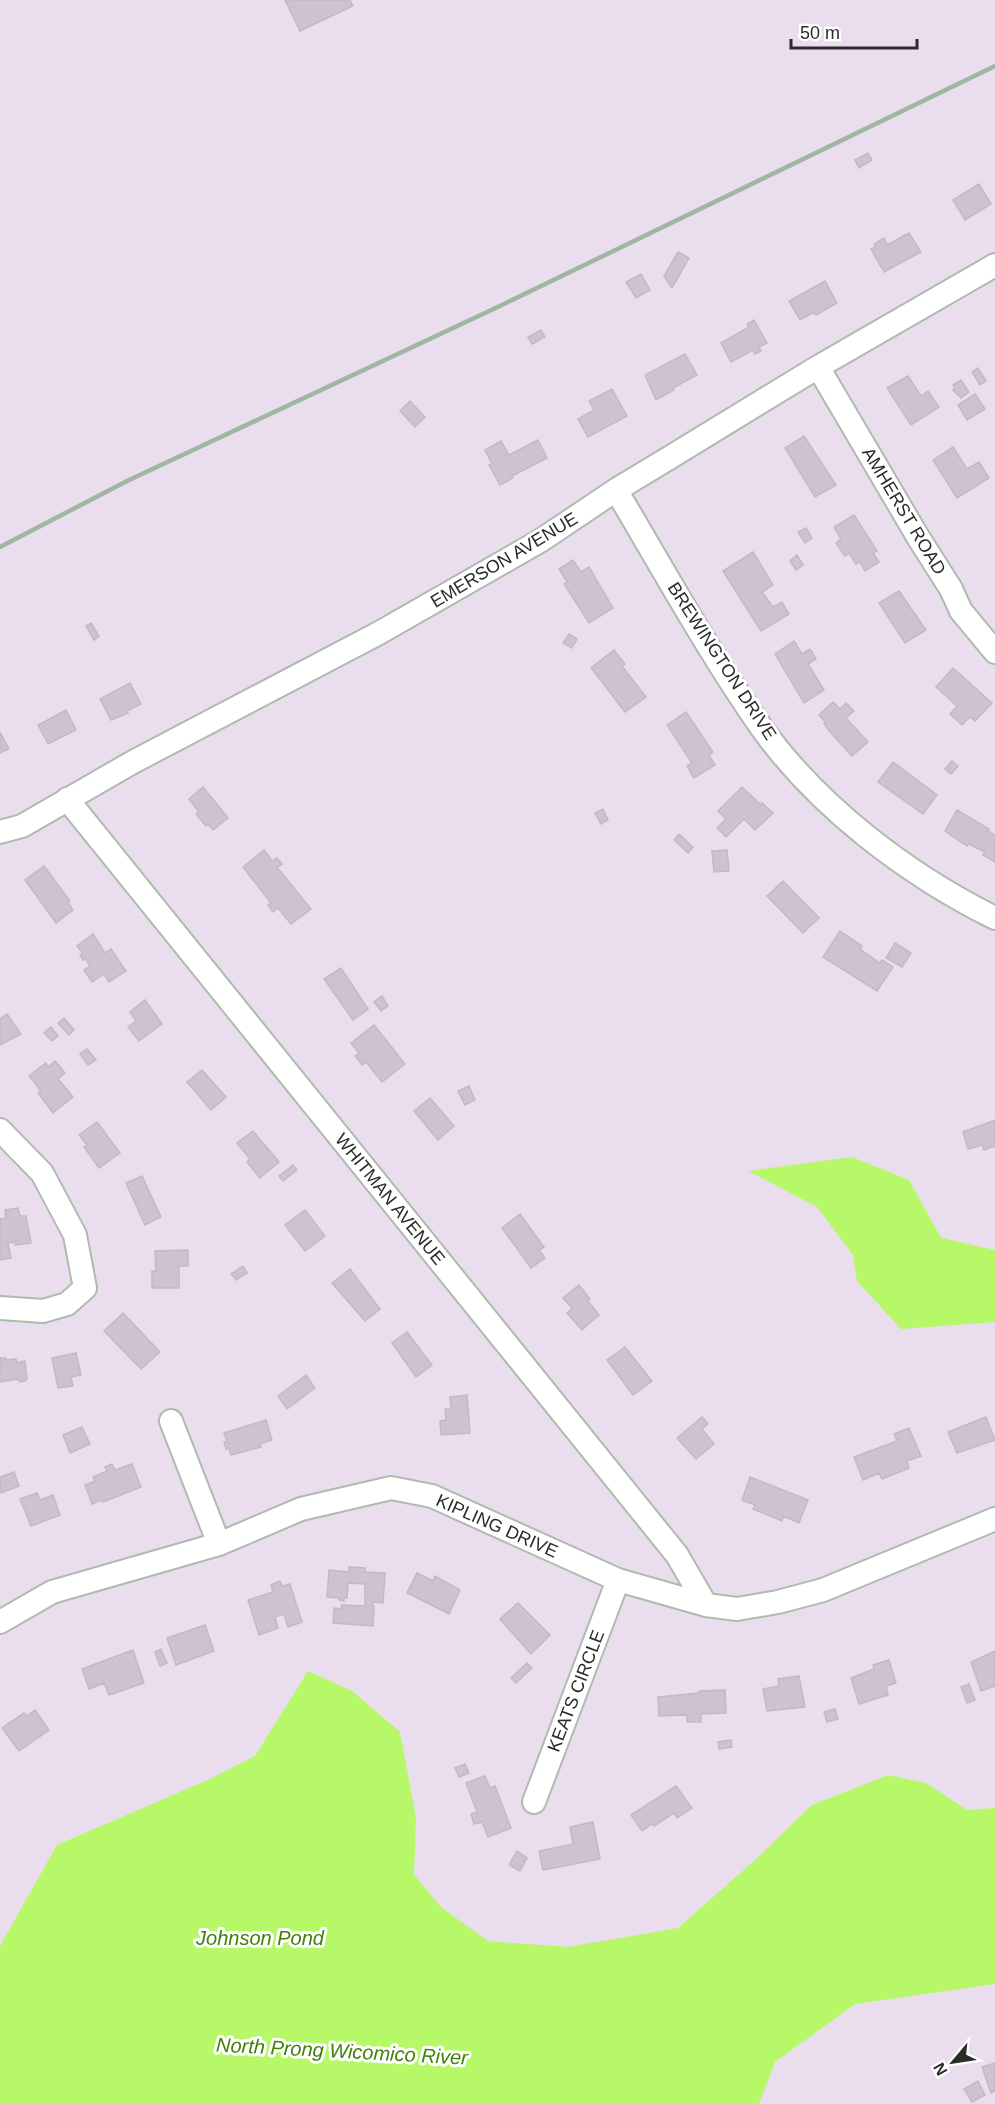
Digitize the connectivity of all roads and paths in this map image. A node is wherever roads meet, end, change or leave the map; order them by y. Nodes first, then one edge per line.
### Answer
1 (995, 265) edge
2 (818, 367) junction
3 (615, 490) junction
4 (995, 652) edge
5 (67, 799) junction
6 (0, 832) edge
7 (995, 918) edge
8 (0, 1130) edge
9 (0, 1308) edge
10 (171, 1421) dead end
11 (995, 1519) edge
12 (219, 1544) junction
13 (618, 1580) junction
14 (706, 1605) junction
15 (0, 1622) edge
16 (534, 1802) dead end

1 - 2 street, EMERSON AVENUE
2 - 3 street, EMERSON AVENUE
2 - 4 street, AMHERST ROAD
3 - 5 street, EMERSON AVENUE
3 - 7 street, BREWINGTON DRIVE
5 - 6 street, EMERSON AVENUE
5 - 14 street, WHITMAN AVENUE
8 - 9 street
10 - 12 street
11 - 14 street, KIPLING DRIVE
12 - 13 street, KIPLING DRIVE
12 - 15 street, KIPLING DRIVE
13 - 14 street, KIPLING DRIVE
13 - 16 street, KEATS CIRCLE

